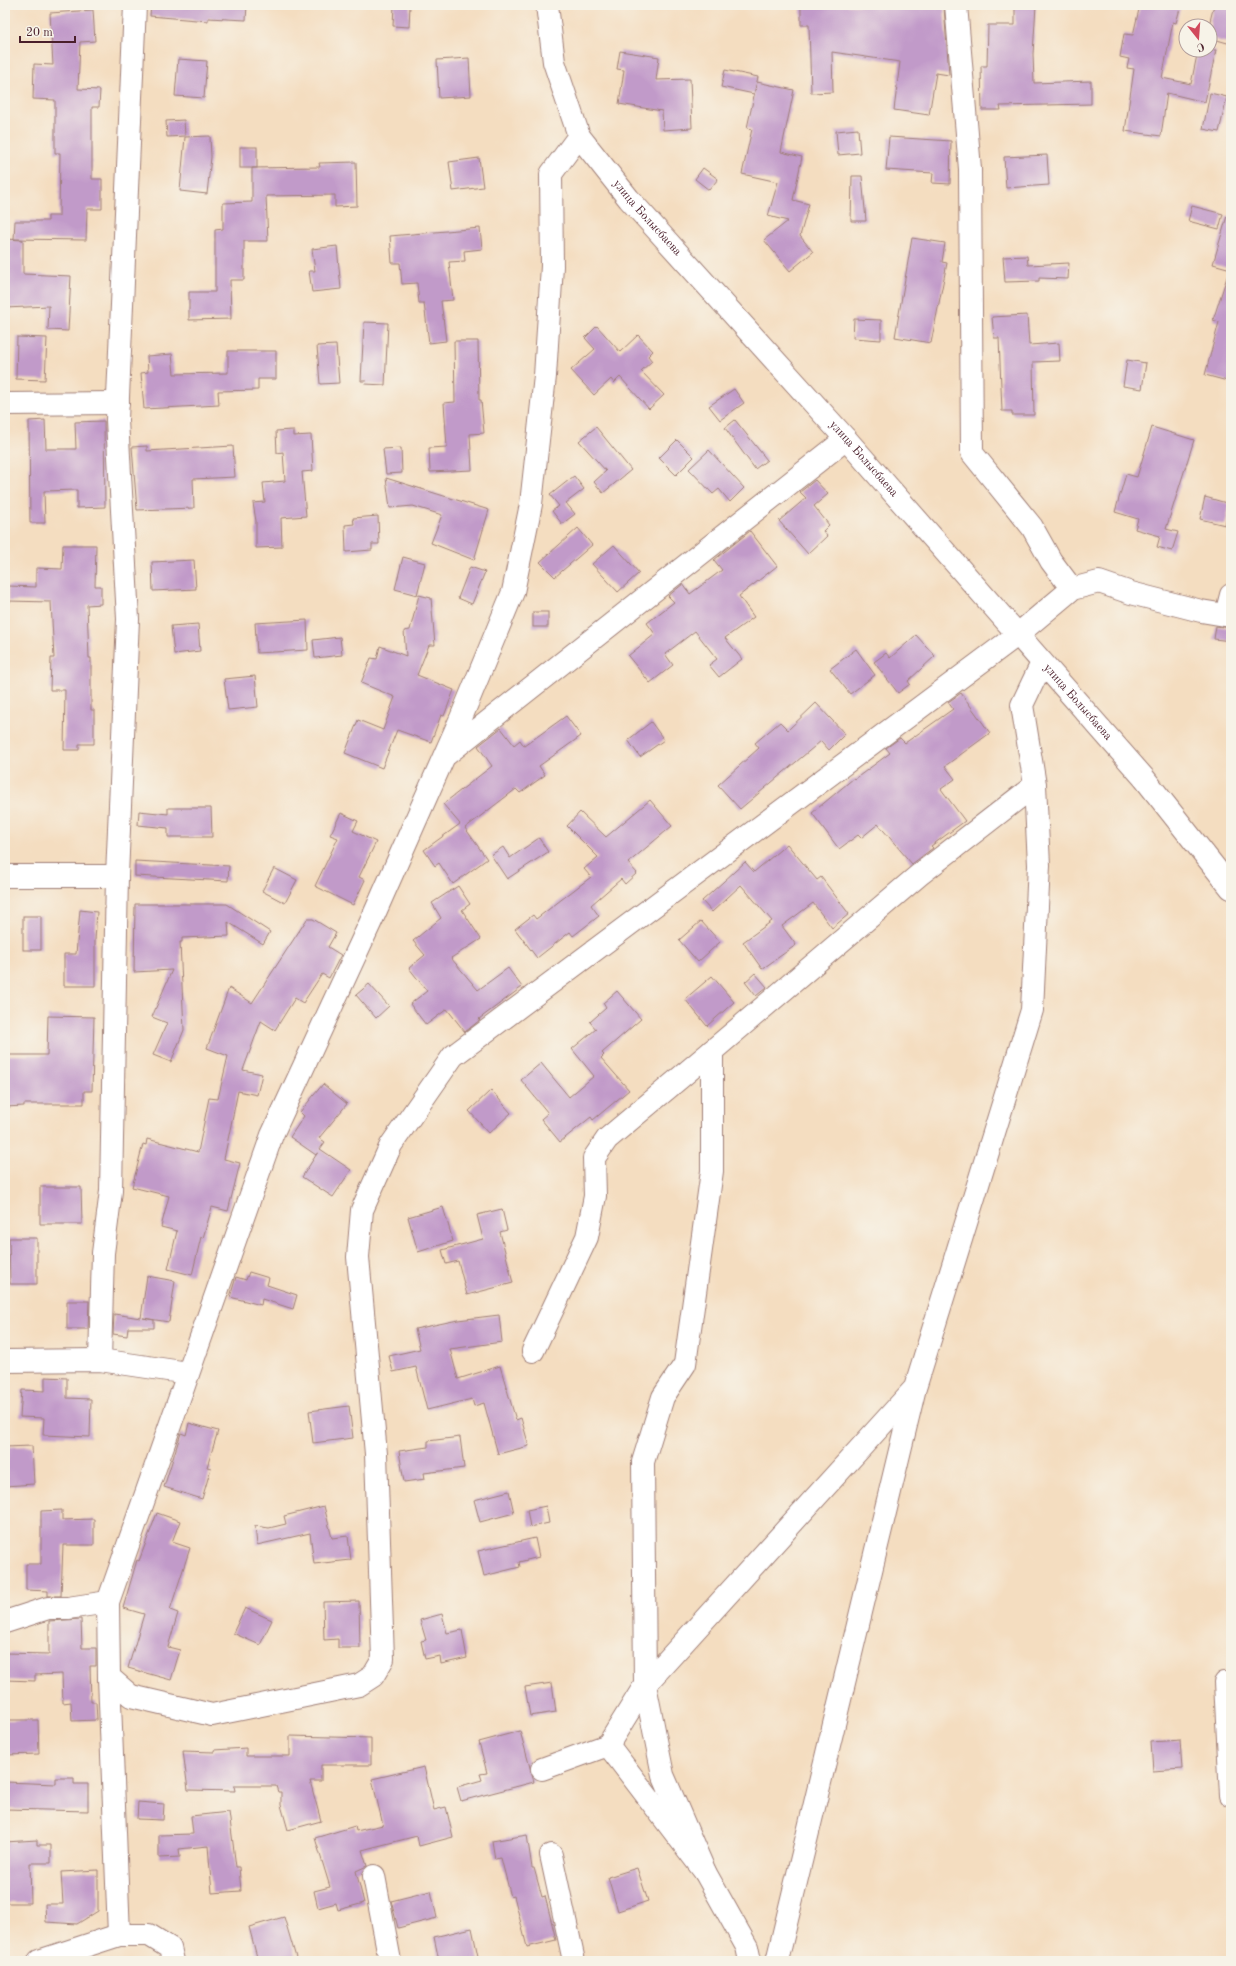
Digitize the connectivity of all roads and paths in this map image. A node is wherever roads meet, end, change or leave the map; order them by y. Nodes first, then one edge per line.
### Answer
1 (135, 5) edge
2 (547, 5) edge
3 (956, 5) edge
4 (579, 136) junction
5 (118, 403) junction
6 (5, 404) edge
7 (846, 438) junction
8 (1072, 589) junction
9 (1229, 609) edge
10 (1017, 635) junction
11 (1042, 663) junction
12 (444, 756) junction
13 (1035, 785) junction
14 (5, 876) edge
15 (117, 876) junction
16 (1231, 888) edge
17 (712, 1051) junction
18 (533, 1351) dead end
19 (100, 1360) junction
20 (5, 1361) edge
21 (188, 1373) junction
22 (915, 1388) junction
23 (108, 1602) junction
24 (5, 1622) edge
25 (109, 1677) junction
26 (1225, 1683) dead end
27 (645, 1685) junction
28 (608, 1745) junction
29 (542, 1769) dead end
30 (1231, 1795) edge
31 (551, 1855) dead end
32 (705, 1872) junction
33 (374, 1876) dead end
34 (119, 1935) junction
35 (39, 1961) edge
36 (173, 1961) edge
37 (390, 1961) edge
38 (574, 1961) edge
39 (750, 1961) edge
40 (777, 1961) edge

1 - 5 street
2 - 4 street, улица Болысбаева
3 - 8 street
4 - 7 street, улица Болысбаева
4 - 12 street
5 - 6 street
5 - 15 street
7 - 10 street, улица Болысбаева
7 - 12 street
8 - 9 street
8 - 10 street
10 - 11 street, улица Болысбаева
10 - 25 street
11 - 13 street
11 - 16 street, улица Болысбаева
12 - 21 street
13 - 17 street
13 - 22 street
14 - 15 street
15 - 19 street
17 - 18 street
17 - 27 street
19 - 20 street
19 - 21 street
21 - 23 street
22 - 27 street
22 - 40 street
23 - 24 street
23 - 25 street
25 - 34 street
26 - 30 street
27 - 28 street
27 - 32 street
28 - 29 street
28 - 32 street
31 - 38 street
32 - 39 street
33 - 37 street
34 - 35 street
34 - 36 street

